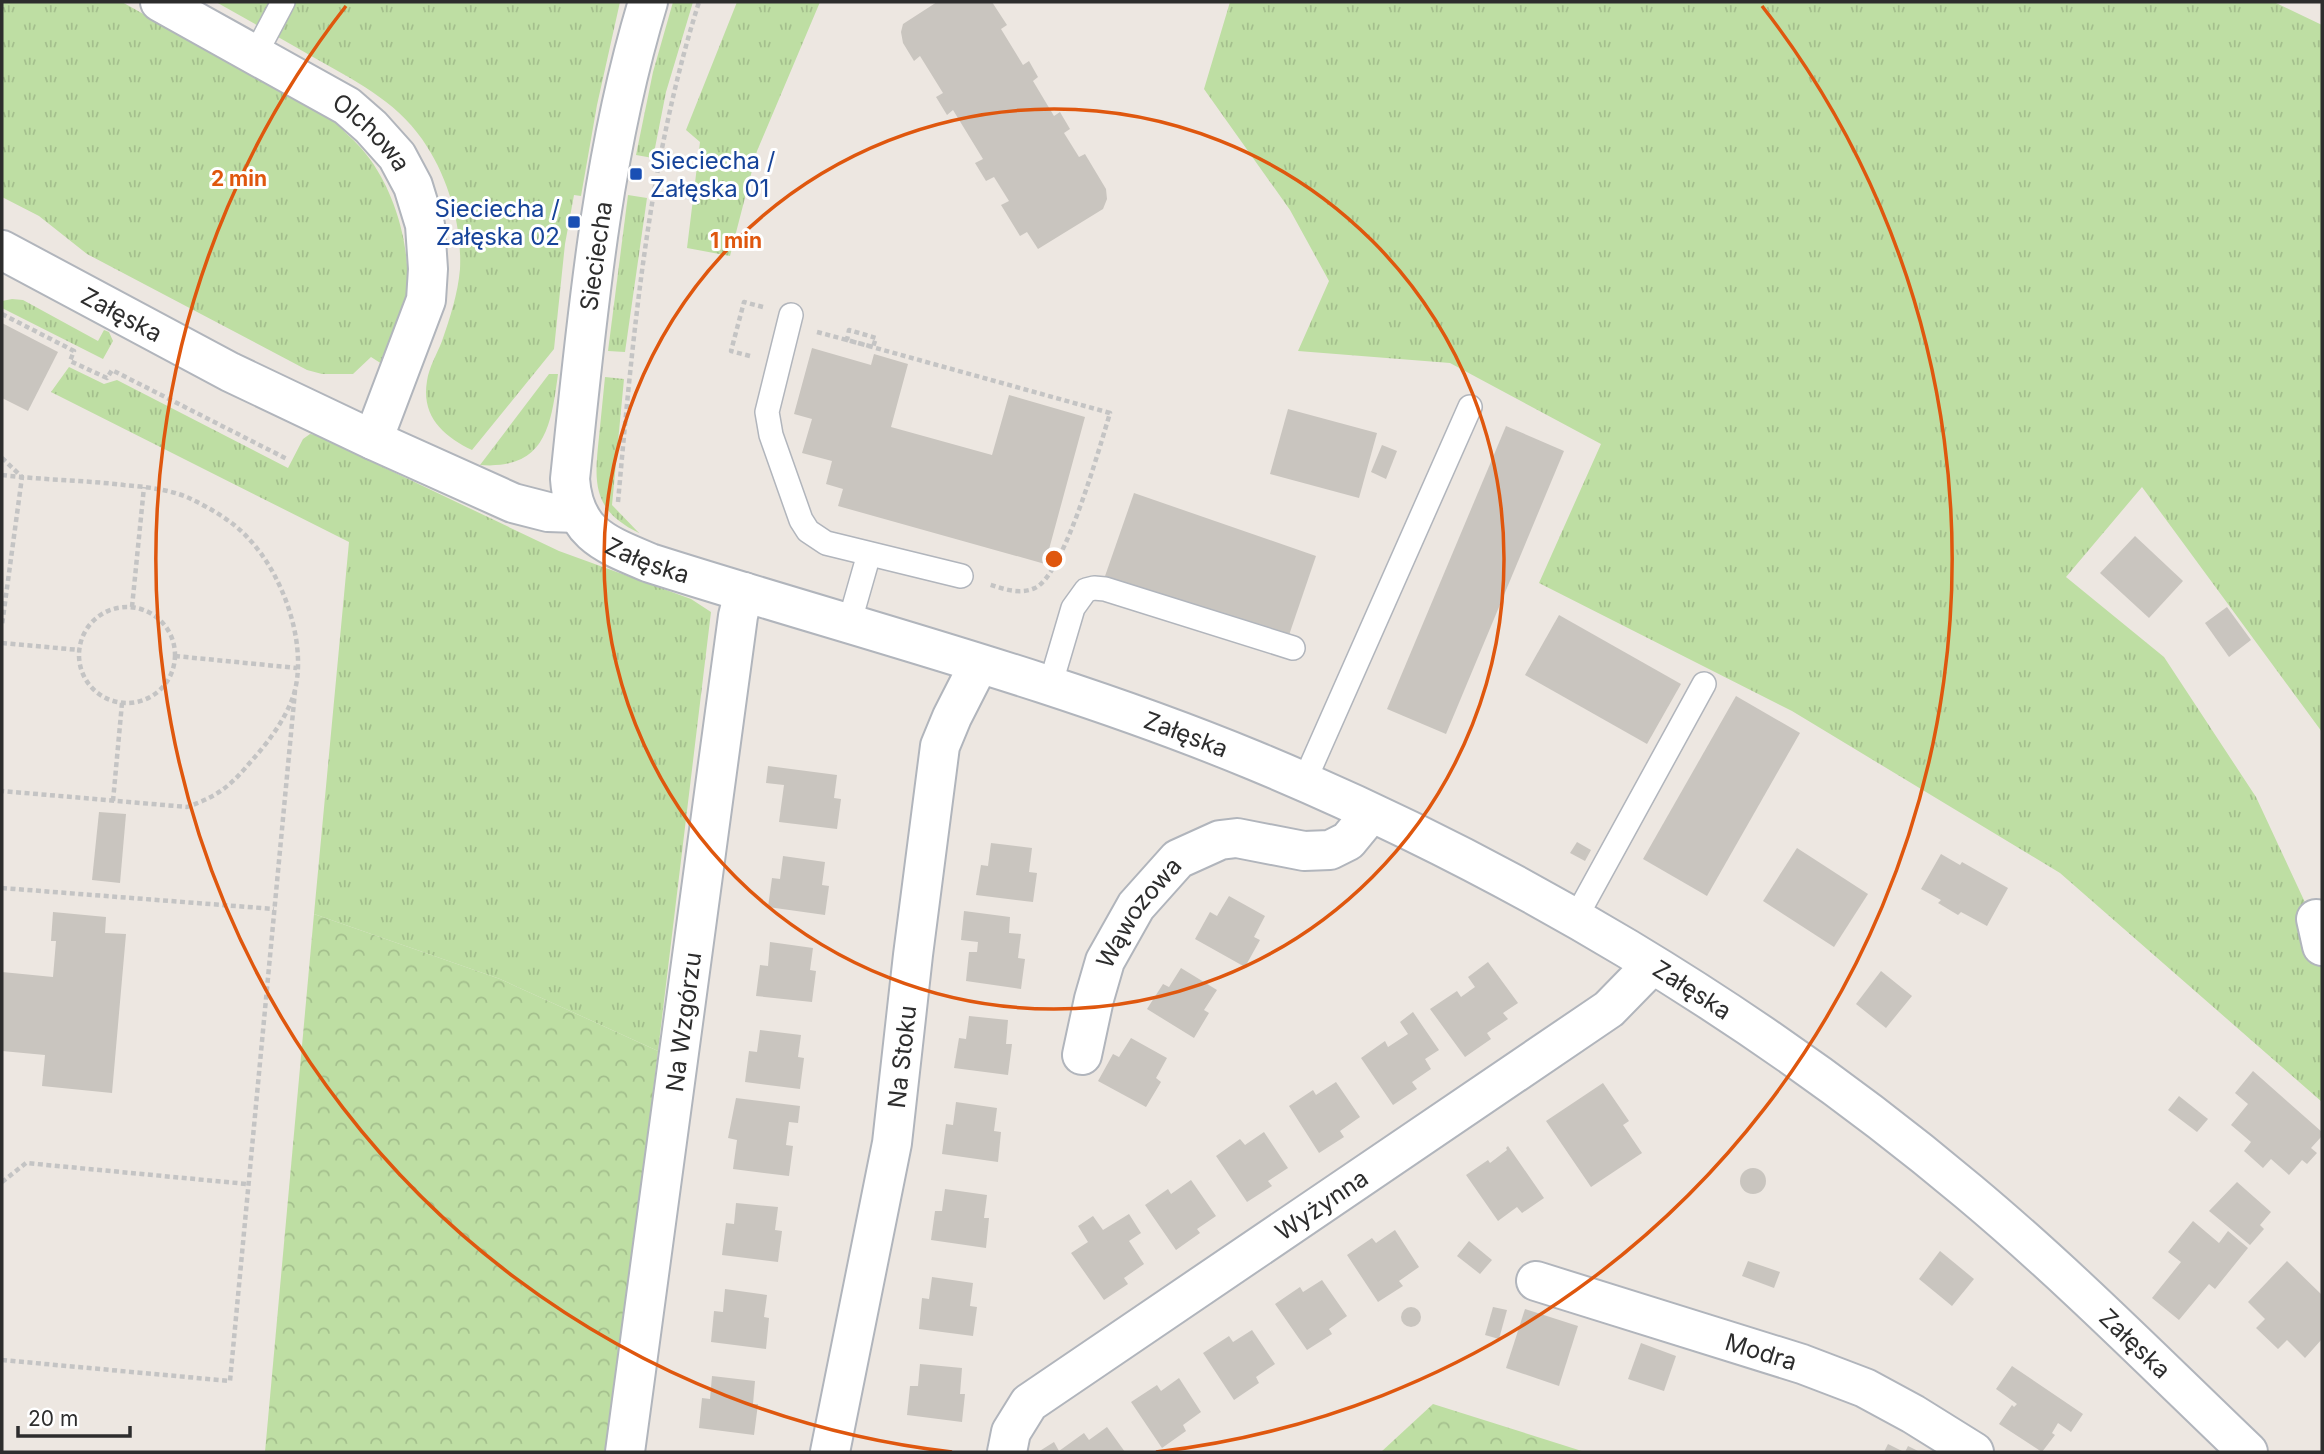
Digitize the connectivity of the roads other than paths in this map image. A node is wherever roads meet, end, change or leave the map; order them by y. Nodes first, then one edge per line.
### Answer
1 (160, 2) edge
2 (284, 2) edge
3 (648, 2) edge
4 (255, 55) junction
5 (2, 250) edge
6 (798, 321) road end
7 (1470, 407) dead end
8 (373, 440) junction
9 (577, 513) junction
10 (869, 554) junction
11 (961, 576) road end
12 (744, 592) junction
13 (849, 624) junction
14 (1293, 648) dead end
15 (979, 664) junction
16 (1704, 684) dead end
17 (1050, 686) junction
18 (1304, 782) junction
19 (1371, 813) junction
20 (1575, 919) junction
21 (1652, 965) junction
22 (1082, 1055) dead end
23 (1536, 1281) dead end
24 (625, 1452) edge
25 (830, 1452) edge
26 (1007, 1452) edge
27 (1974, 1452) edge
28 (2248, 1452) edge

1 - 4 street, Olchowa
2 - 4 lane
3 - 9 street, Sieciecha
4 - 8 street, Olchowa
5 - 8 street, Załęska
6 - 10 lane
7 - 18 lane
8 - 9 street, Załęska
9 - 12 street, Załęska
10 - 11 lane
10 - 13 lane
12 - 13 street, Załęska
12 - 24 street, Na Wzgórzu
13 - 15 street, Załęska
14 - 17 lane
15 - 17 street, Załęska
15 - 25 street, Na Stoku
16 - 20 lane
17 - 18 street, Załęska
18 - 19 street, Załęska
19 - 20 street, Załęska
19 - 22 street, Wąwozowa
20 - 21 street, Załęska
21 - 26 street, Wyżynna
21 - 28 street, Załęska
23 - 27 street, Modra

